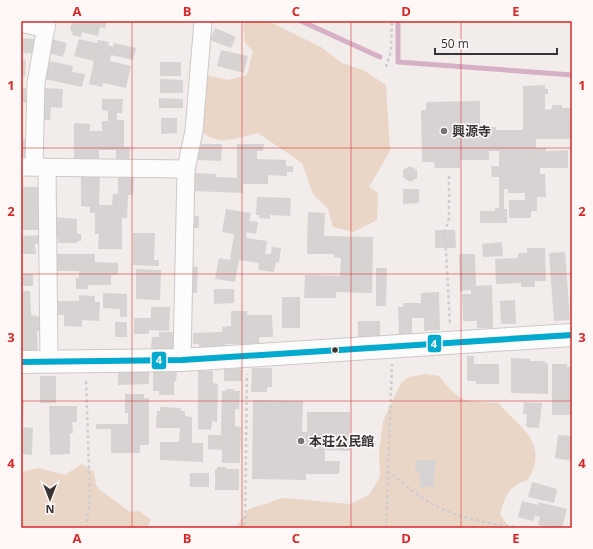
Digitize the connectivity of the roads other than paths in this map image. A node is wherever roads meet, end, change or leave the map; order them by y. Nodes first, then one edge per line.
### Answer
1 (203, 21) edge
2 (21, 23) edge
3 (47, 25) edge
4 (34, 167) edge
5 (186, 169) junction
6 (572, 335) edge
7 (182, 360) junction
8 (49, 361) junction
9 (21, 362) edge

1 - 5 street
2 - 3 street
3 - 4 street
4 - 5 street
4 - 8 street
5 - 7 street
6 - 7 main road
7 - 8 main road
8 - 9 main road

